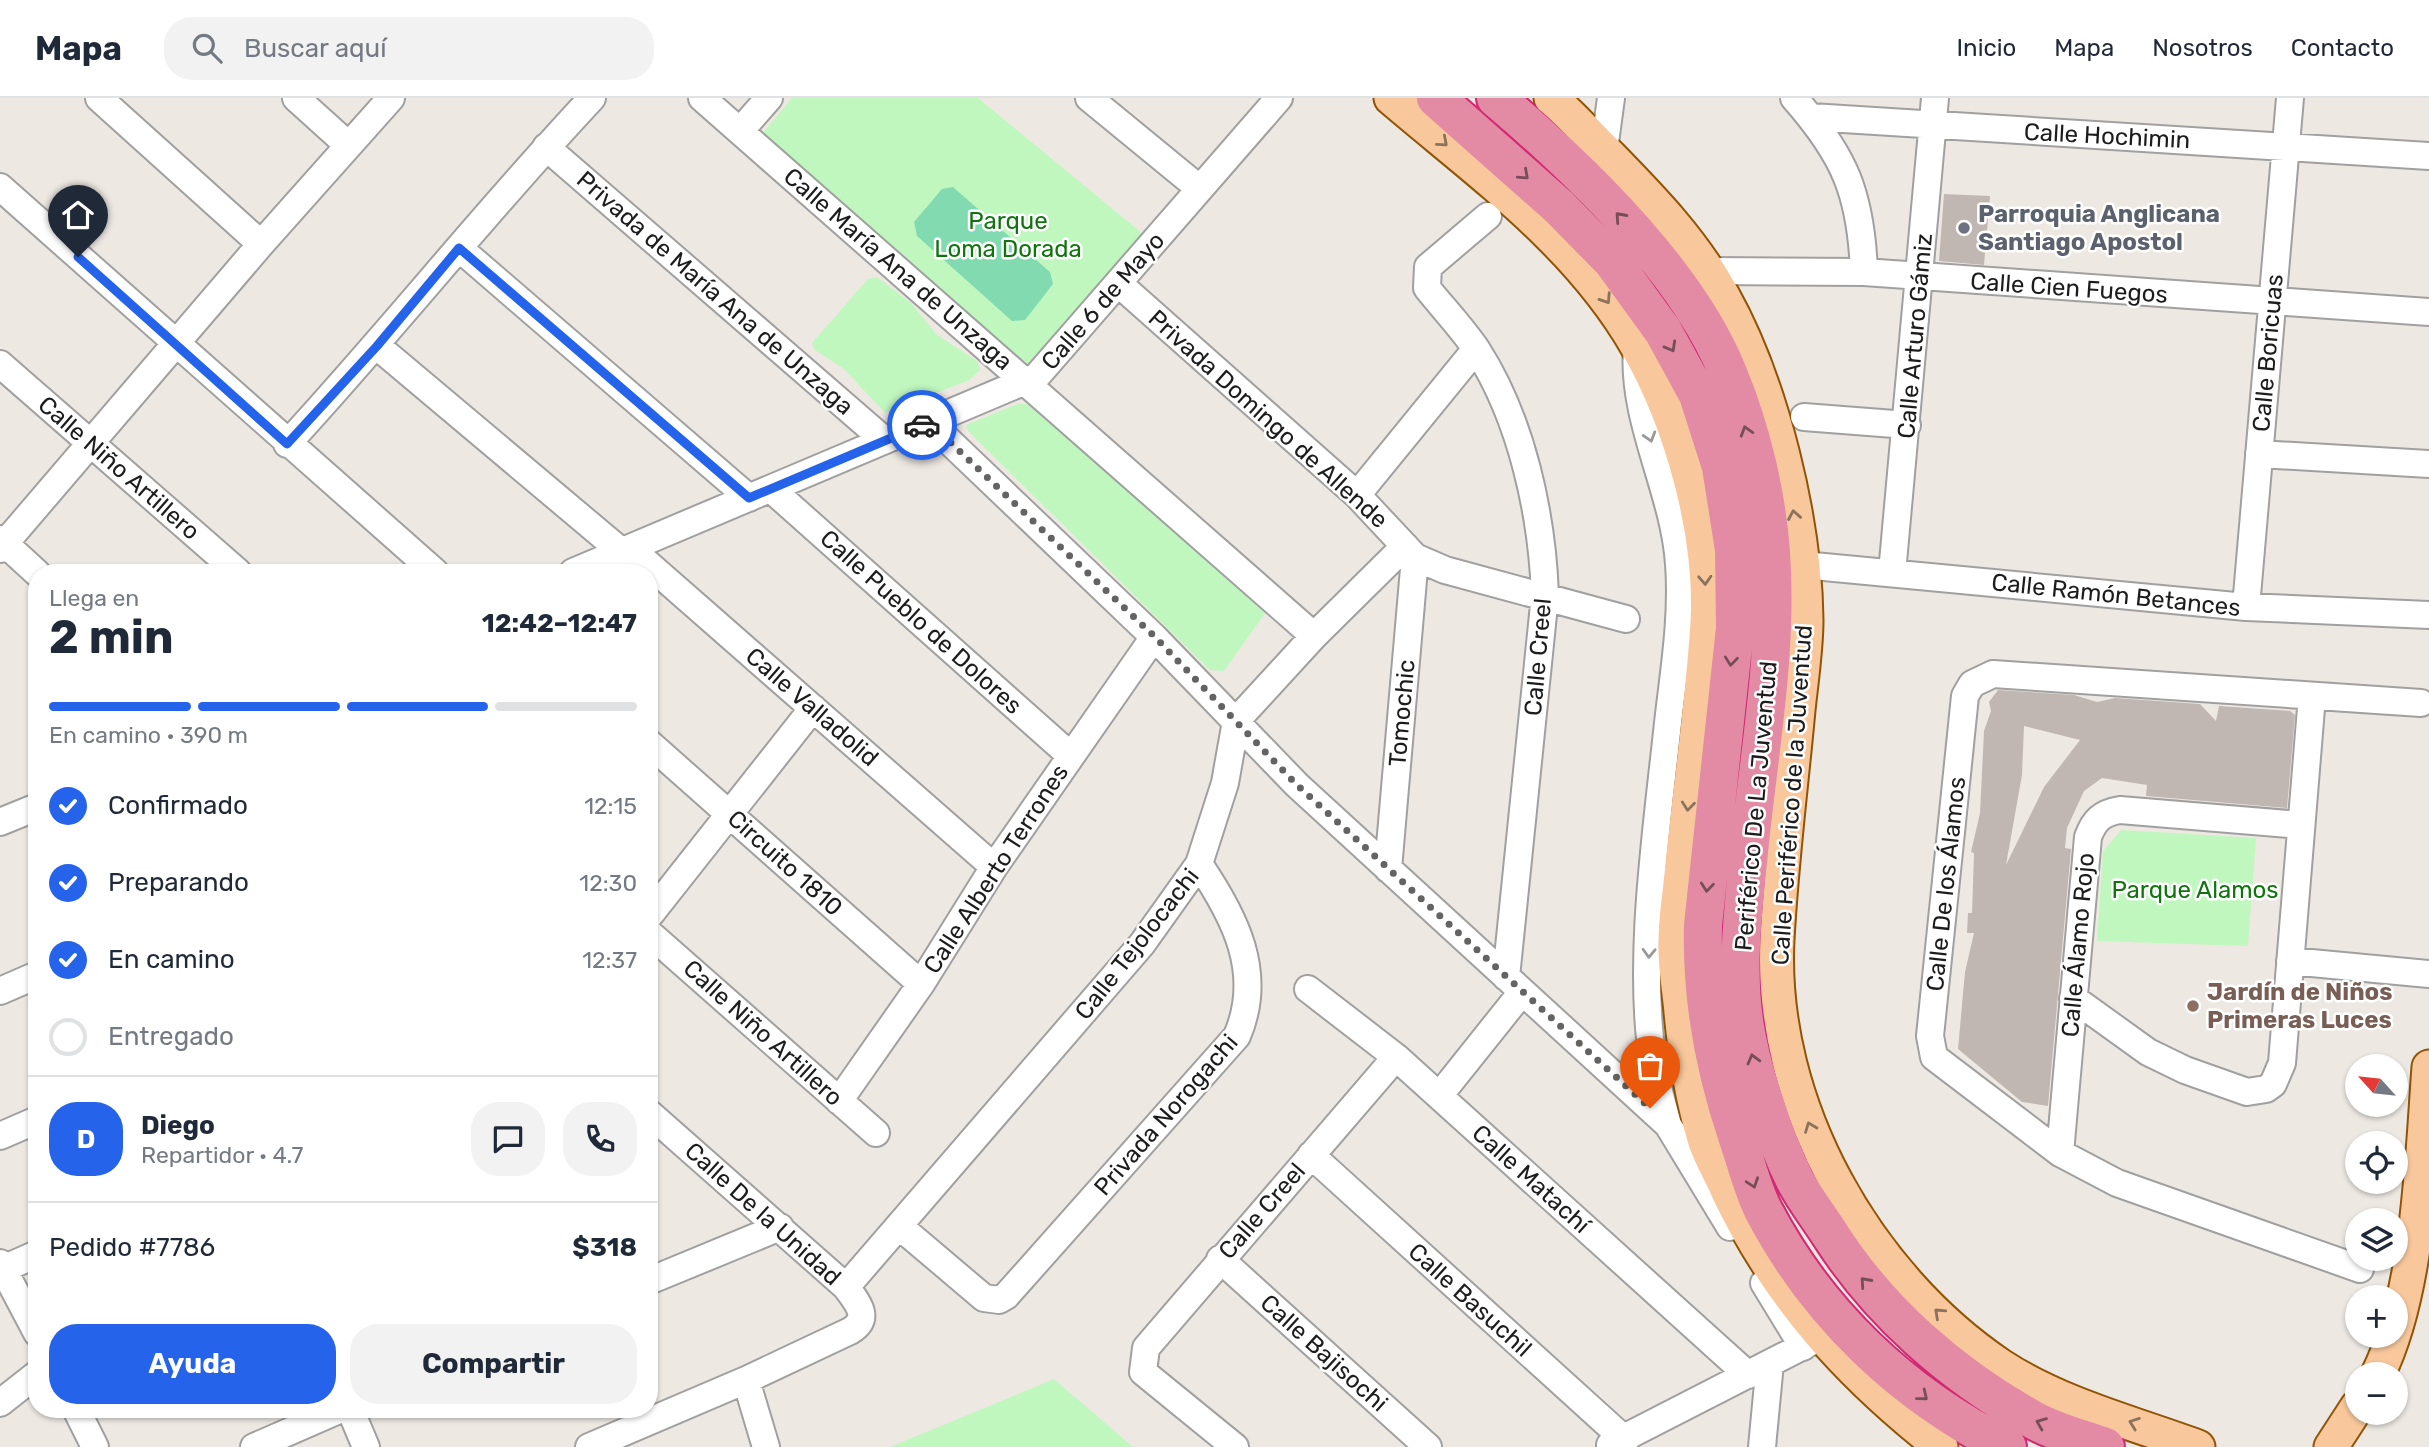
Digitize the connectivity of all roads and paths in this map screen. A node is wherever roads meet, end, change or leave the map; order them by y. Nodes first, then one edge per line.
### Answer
1 (99, 98) edge
2 (296, 98) edge
3 (391, 98) edge
4 (592, 98) edge
5 (702, 98) edge
6 (769, 98) edge
7 (1089, 98) edge
8 (1279, 98) edge
9 (1391, 98) edge
10 (1436, 98) edge
11 (1496, 98) edge
12 (1551, 98) edge
13 (1611, 98) edge
14 (1935, 98) edge
15 (2290, 98) edge
16 (1802, 108) edge
17 (1932, 126) junction
18 (740, 131) junction
19 (348, 145) junction
20 (2286, 146) junction
21 (546, 147) junction
22 (1604, 150) junction
23 (2429, 156) edge
24 (0, 187) edge
25 (1200, 189) junction
26 (1488, 216) dead end
27 (261, 244) junction
28 (459, 248) junction
29 (1709, 271) junction
30 (1864, 272) junction
31 (1921, 277) junction
32 (1118, 283) junction
33 (2272, 303) junction
34 (2429, 312) edge
35 (176, 345) junction
36 (377, 346) junction
37 (1476, 349) junction
38 (0, 364) edge
39 (1027, 381) junction
40 (1804, 417) dead end
41 (929, 422) junction
42 (1907, 425) junction
43 (883, 439) junction
44 (90, 444) junction
45 (287, 444) junction
46 (2259, 454) junction
47 (2429, 464) edge
48 (760, 494) junction
49 (1357, 495) junction
50 (1687, 529) junction
51 (2, 544) edge
52 (626, 550) junction
53 (1410, 552) junction
54 (229, 564) edge
55 (426, 564) edge
56 (592, 564) edge
57 (643, 564) edge
58 (1803, 565) junction
59 (28, 566) edge
60 (1892, 573) junction
61 (658, 577) edge
62 (1545, 595) junction
63 (2246, 607) junction
64 (2429, 615) edge
65 (1626, 619) dead end
66 (1154, 636) junction
67 (1314, 636) junction
68 (2312, 696) junction
69 (2421, 704) dead end
70 (813, 708) junction
71 (1236, 721) junction
72 (658, 751) edge
73 (1071, 756) junction
74 (28, 811) edge
75 (732, 815) junction
76 (0, 822) edge
77 (2301, 825) junction
78 (1199, 864) junction
79 (994, 867) junction
80 (1388, 869) junction
81 (658, 905) edge
82 (658, 941) edge
83 (2290, 953) junction
84 (2429, 960) edge
85 (2429, 974) edge
86 (28, 979) edge
87 (921, 984) junction
88 (1514, 984) junction
89 (1308, 989) dead end
90 (0, 991) edge
91 (2073, 998) junction
92 (1396, 1057) junction
93 (2429, 1067) edge
94 (1439, 1097) junction
95 (839, 1101) junction
96 (28, 1124) edge
97 (1668, 1125) junction
98 (658, 1128) edge
99 (876, 1133) dead end
100 (0, 1136) edge
101 (2060, 1153) junction
102 (1311, 1155) junction
103 (2424, 1196) edge
104 (900, 1226) junction
105 (780, 1227) junction
106 (28, 1257) edge
107 (1220, 1259) junction
108 (2345, 1264) edge
109 (1, 1266) edge
110 (658, 1277) edge
111 (2417, 1285) edge
112 (846, 1287) junction
113 (28, 1317) edge
114 (1812, 1342) junction
115 (2384, 1362) edge
116 (1759, 1369) junction
117 (746, 1380) junction
118 (28, 1381) edge
119 (0, 1403) edge
120 (80, 1418) edge
121 (320, 1418) edge
122 (354, 1418) edge
123 (657, 1418) edge
124 (658, 1418) edge
125 (2345, 1425) edge
126 (1618, 1444) edge
127 (95, 1447) edge
128 (254, 1447) edge
129 (366, 1447) edge
130 (589, 1447) edge
131 (766, 1447) edge
132 (1235, 1447) edge
133 (1428, 1447) edge
134 (1762, 1447) edge
135 (1941, 1447) edge
136 (2007, 1447) edge
137 (2105, 1447) edge
138 (2198, 1447) edge
139 (2331, 1447) edge

1 - 27 street
2 - 19 street
3 - 19 street
4 - 21 street
5 - 18 street, Calle María Ana de Unzaga
6 - 18 street
7 - 25 street
8 - 25 street, Calle 6 de Mayo
9 -> 50 main road
10 -> 136 highway, Periférico De La Juventud
137 -> 11 highway, Periférico De La Juventud
12 - 22 main road, Calle Periférico de la Juventud
13 - 22 street
14 - 17 street, Calle Arturo Gámiz
15 - 20 street, Calle Boricuas
16 - 17 street, Calle Hochimin
16 - 30 street
17 - 20 street, Calle Hochimin
17 - 31 street, Calle Arturo Gámiz
18 - 39 street, Calle María Ana de Unzaga
19 - 27 street
20 - 23 street, Calle Hochimin
20 - 33 street, Calle Boricuas
21 - 28 street
21 - 43 street, Privada de María Ana de Unzaga
22 - 29 main road, Calle Periférico de la Juventud
24 - 35 street
25 - 32 street, Calle 6 de Mayo
26 - 37 street, Calle Creel
27 - 35 street
28 - 36 street
28 - 48 street, Calle Pueblo de Dolores
29 - 30 street, Calle Cien Fuegos
58 -> 29 main road, Calle Periférico de la Juventud
30 - 31 street, Calle Cien Fuegos
31 - 33 street, Calle Cien Fuegos
31 - 42 street, Calle Arturo Gámiz
32 - 39 street, Calle 6 de Mayo
32 - 49 street, Privada Domingo de Allende
33 - 34 street, Calle Cien Fuegos
33 - 46 street, Calle Boricuas
35 - 44 street
35 - 45 street
36 - 45 street
36 - 52 street, Calle Valladolid
37 - 49 street
37 - 62 street, Calle Creel
38 - 44 street, Calle Niño Artillero
39 - 41 street, Calle 6 de Mayo
39 - 67 street, Calle María Ana de Unzaga
40 - 42 street
41 - 43 street, Calle 6 de Mayo
41 - 66 street
42 - 60 street, Calle Arturo Gámiz
43 - 48 street, Calle 6 de Mayo
44 - 51 street
44 - 54 street, Calle Niño Artillero
45 - 55 street
46 - 47 street
46 - 63 street, Calle Boricuas
48 - 52 street, Calle 6 de Mayo
48 - 73 street, Calle Pueblo de Dolores
49 - 53 street, Privada Domingo de Allende
50 -> 97 street
50 -> 114 main road
51 - 59 street
52 - 56 street, Calle 6 de Mayo
52 - 57 street, Calle Valladolid
53 - 62 street
53 - 67 street
53 - 80 street, Tomochic
58 - 60 street, Calle Ramón Betances
138 -> 58 main road, Calle Periférico de la Juventud
60 - 63 street, Calle Ramón Betances
61 - 70 street, Calle Valladolid
62 - 65 street
62 - 88 street, Calle Creel
63 - 64 street, Calle Ramón Betances
66 - 71 street
66 - 73 street, Calle Alberto Terrones
67 - 71 street
68 - 69 street, Calle De los Álamos
68 - 77 street
68 - 101 street, Calle De los Álamos
70 - 75 street
70 - 79 street, Calle Valladolid
71 - 78 street, Calle Tejolocachi
71 - 80 street
72 - 75 street, Circuito 1810
73 - 79 street, Calle Alberto Terrones
74 - 76 street
75 - 81 street
75 - 87 street, Circuito 1810
77 - 83 street
77 - 91 street, Calle Álamo Rojo
78 - 104 street, Calle Tejolocachi
78 - 104 street, Privada Norogachi
79 - 87 street, Calle Alberto Terrones
80 - 88 street
82 - 95 street, Calle Niño Artillero
83 - 84 street
83 - 85 street
83 - 91 street
86 - 90 street
87 - 95 street, Calle Alberto Terrones
88 - 94 street
88 - 97 street
89 - 92 street, Calle Matachí
91 - 101 street, Calle Álamo Rojo
92 - 94 street, Calle Matachí
92 - 102 street, Calle Creel
93 - 103 main road
94 - 116 street, Calle Matachí
95 - 99 street, Calle Niño Artillero
96 - 100 street
97 - 114 street
98 - 105 street, Calle De la Unidad
101 - 108 street, Calle De los Álamos
102 - 107 street, Calle Creel
102 - 126 street, Calle Basuchil
103 - 111 main road
104 - 112 street, Calle Tejolocachi
105 - 110 street
105 - 112 street, Calle De la Unidad
106 - 109 street
107 - 132 street, Calle Creel
107 - 133 street, Calle Bajisochi
109 - 113 street
111 - 115 main road
112 - 117 street, Calle De la Unidad
114 - 116 street
114 - 135 main road
116 - 126 street
116 - 134 street
117 - 124 street
117 - 131 street
118 - 119 street
120 - 127 street
121 - 128 street
122 - 129 street
123 - 130 street
125 - 139 main road

